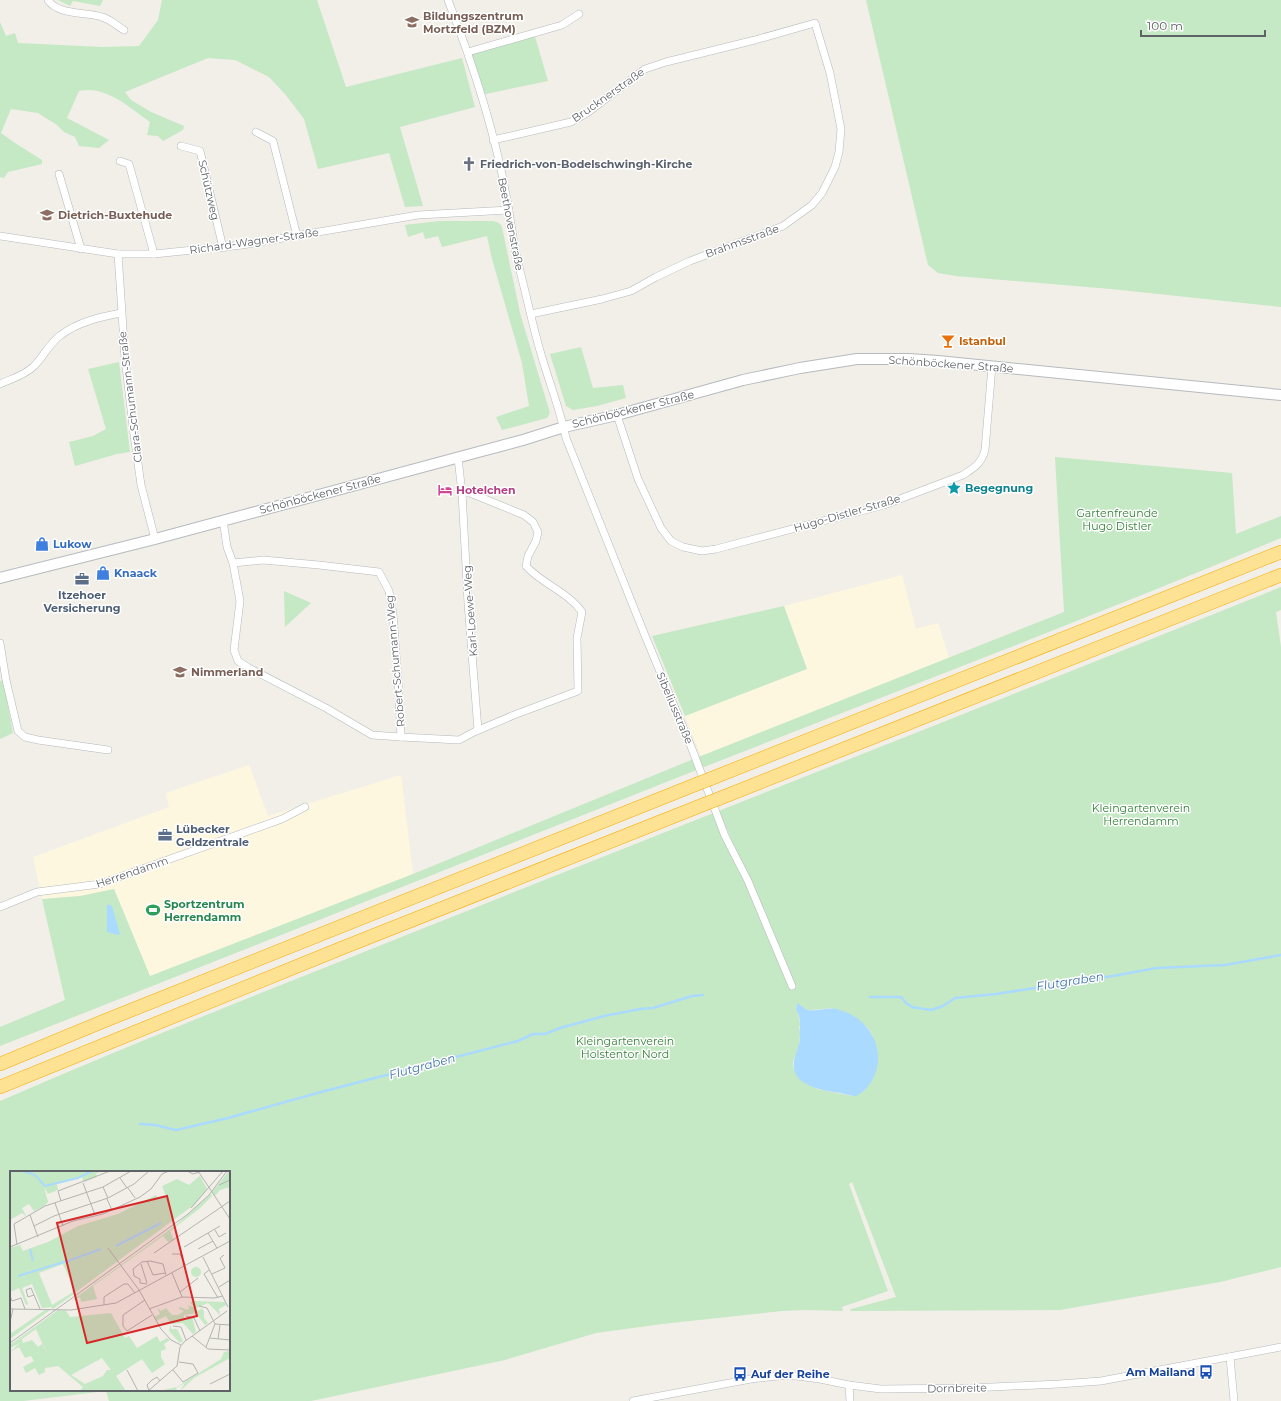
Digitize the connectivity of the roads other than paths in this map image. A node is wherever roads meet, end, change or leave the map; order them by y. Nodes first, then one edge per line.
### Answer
1 (48, 0) edge
2 (448, 0) edge
3 (580, 14) dead end
4 (815, 23) joint
5 (124, 30) dead end
6 (468, 52) junction
7 (256, 132) dead end
8 (493, 140) junction
9 (180, 146) dead end
10 (120, 161) dead end
11 (59, 174) dead end
12 (509, 210) junction
13 (0, 236) edge
14 (297, 236) junction
15 (223, 248) junction
16 (81, 249) junction
17 (118, 254) junction
18 (154, 254) junction
19 (121, 313) junction
20 (531, 314) junction
21 (992, 366) junction
22 (0, 384) edge
23 (1281, 395) edge
24 (617, 414) junction
25 (564, 427) junction
26 (458, 458) junction
27 (462, 493) junction
28 (223, 520) junction
29 (155, 539) junction
30 (1281, 552) edge
31 (233, 563) junction
32 (1281, 575) edge
33 (0, 578) edge
34 (0, 643) edge
35 (478, 730) junction
36 (401, 737) junction
37 (108, 750) dead end
38 (305, 807) dead end
39 (0, 907) edge
40 (792, 986) dead end
41 (0, 1064) edge
42 (0, 1087) edge
43 (1281, 1347) edge
44 (1230, 1357) junction
45 (849, 1385) junction
46 (637, 1401) edge
47 (850, 1401) edge
48 (1234, 1401) edge

1 - 5 street
2 - 6 street, Beethovenstraße
3 - 6 street
4 - 8 street, Brucknerstraße
4 - 20 street, Brahmsstraße
6 - 8 street, Beethovenstraße
7 - 14 street
8 - 12 street, Beethovenstraße
9 - 15 street, Schützweg
10 - 18 street
11 - 16 street
12 - 14 street, Richard-Wagner-Straße
12 - 20 street, Beethovenstraße
13 - 16 street, Richard-Wagner-Straße
14 - 15 street, Richard-Wagner-Straße
15 - 18 street, Richard-Wagner-Straße
16 - 17 street, Richard-Wagner-Straße
17 - 18 street, Richard-Wagner-Straße
17 - 19 street, Clara-Schumann-Straße
19 - 22 street
19 - 29 street, Clara-Schumann-Straße
20 - 25 street, Beethovenstraße
21 - 23 main road, Schönböckener Straße
21 - 24 main road, Schönböckener Straße
21 - 24 street, Hugo-Distler-Straße
24 - 25 main road, Schönböckener Straße
25 - 26 main road, Schönböckener Straße
25 - 40 street, Sibeliusstraße
26 - 27 street, Karl-Loewe-Weg
26 - 28 main road, Schönböckener Straße
27 - 35 street, Karl-Loewe-Weg
27 - 35 street
28 - 29 main road, Schönböckener Straße
28 - 31 street, Robert-Schumann-Weg
29 - 33 main road, Schönböckener Straße
30 - 41 highway, bridge
31 - 36 street, Robert-Schumann-Weg
31 - 36 street, Robert-Schumann-Weg
32 - 42 highway, bridge
34 - 37 street
35 - 36 street
38 - 39 street, Herrendamm
43 - 44 street, Dornbreite
44 - 45 street, Dornbreite
44 - 48 street
45 - 46 street, Dornbreite
45 - 47 street

